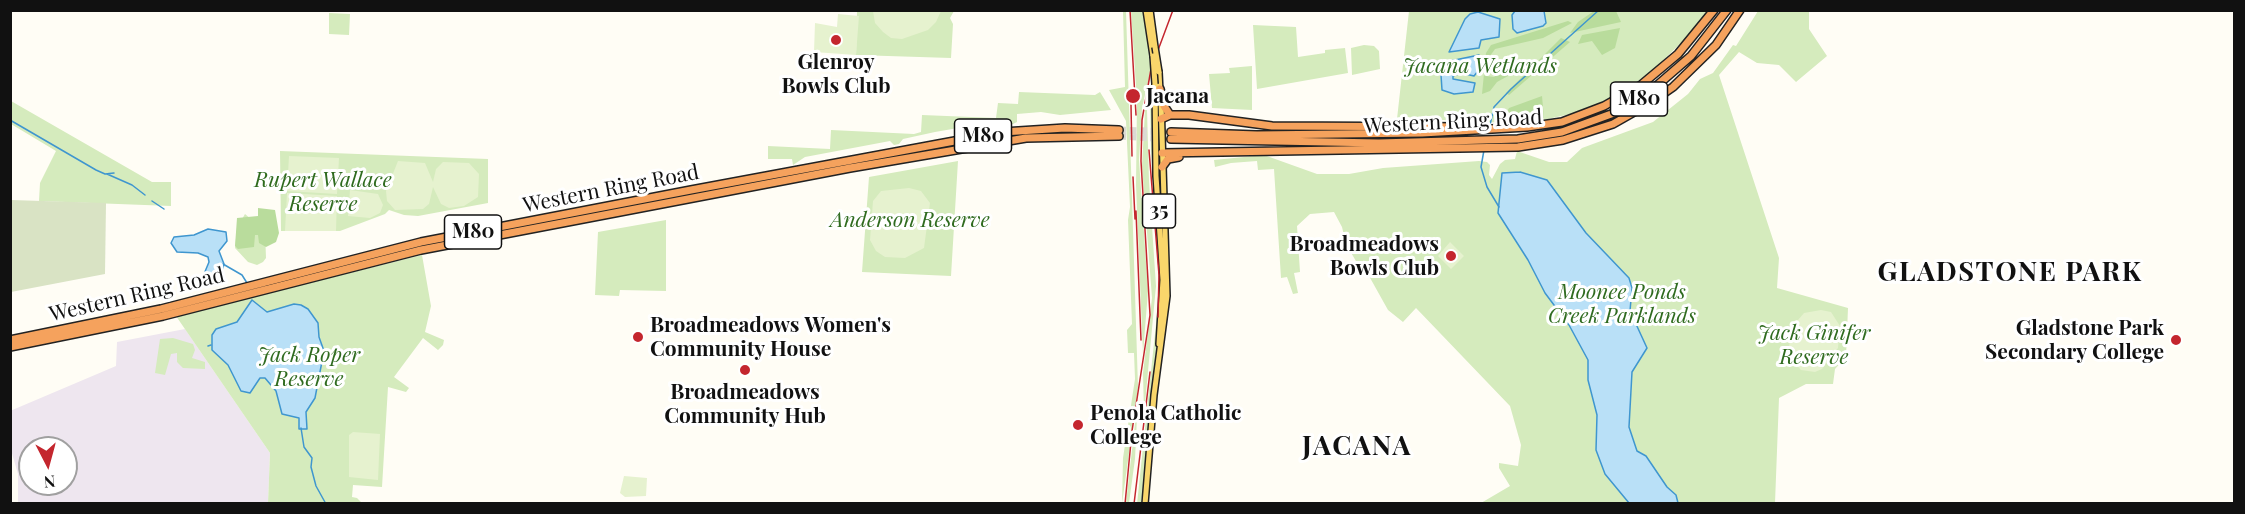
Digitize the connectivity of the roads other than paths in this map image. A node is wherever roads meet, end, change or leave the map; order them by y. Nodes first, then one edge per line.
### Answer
1 (1148, 10) edge
2 (1714, 10) edge
3 (1728, 10) edge
4 (1740, 10) edge
5 (1158, 87) junction
6 (1170, 116) junction
7 (1161, 119) junction
8 (1469, 129) junction
9 (1119, 133) tunnel mouth
10 (1547, 139) junction
11 (1449, 145) junction
12 (1157, 148) junction
13 (1218, 152) junction
14 (1162, 167) junction
15 (241, 291) junction
16 (10, 340) edge
17 (10, 347) edge
18 (1159, 364) junction
19 (1144, 504) edge

1 - 5 main road, 35, bridge
1 - 5 main road, 35, bridge
2 - 8 highway, Western Ring Road / M80
3 - 10 highway, Western Ring Road / M80
4 - 10 highway
5 - 6 highway
5 - 7 main road, 35
5 - 12 main road, 35
6 - 7 highway
6 - 8 highway
7 - 12 main road
7 - 12 main road, 35
8 - 11 highway, Western Ring Road / M80
9 - 15 highway, Western Ring Road / M80
10 - 11 highway
11 - 13 highway
12 - 13 highway
12 - 14 main road, 35
12 - 18 main road, 35
13 - 14 highway
14 - 18 main road, 35
15 - 16 highway, Western Ring Road / M80
15 - 17 highway, Western Ring Road / M80
18 - 19 main road, 35

